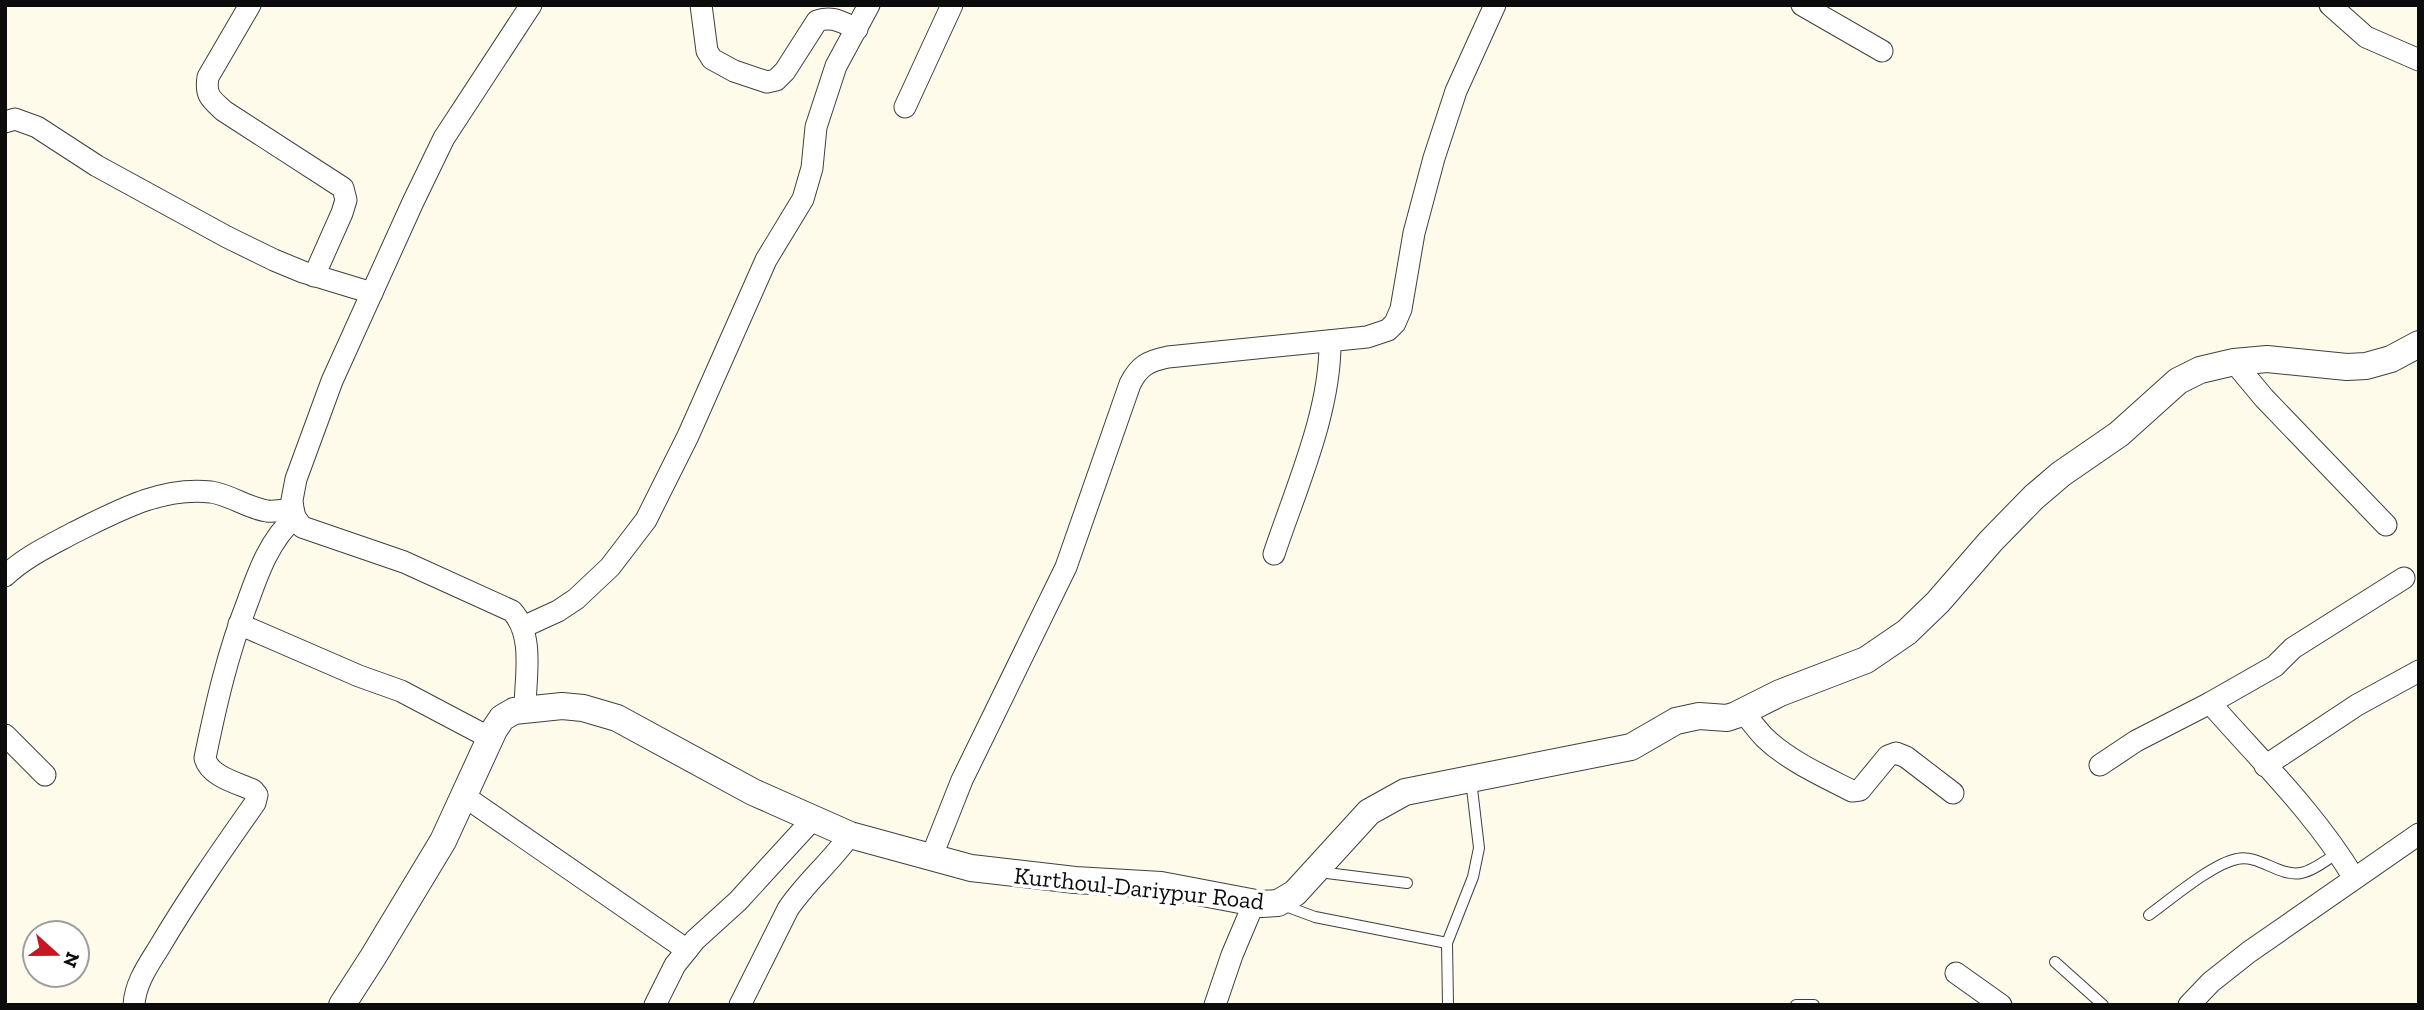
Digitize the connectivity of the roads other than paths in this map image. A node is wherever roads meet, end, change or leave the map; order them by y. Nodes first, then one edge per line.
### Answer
1 (250, 5) edge
2 (531, 5) edge
3 (701, 5) edge
4 (869, 5) edge
5 (951, 5) edge
6 (1495, 5) edge
7 (1802, 5) edge
8 (2330, 5) edge
9 (857, 29) junction
10 (1882, 51) dead end
11 (2419, 60) edge
12 (905, 107) dead end
13 (5, 122) edge
14 (314, 276) junction
15 (372, 293) junction
16 (1329, 341) junction
17 (2419, 344) edge
18 (2234, 362) junction
19 (294, 513) junction
20 (2386, 525) dead end
21 (1274, 554) dead end
22 (5, 576) edge
23 (2404, 578) dead end
24 (239, 624) junction
25 (523, 627) junction
26 (2419, 671) edge
27 (2210, 703) junction
28 (524, 709) junction
29 (1743, 712) junction
30 (5, 735) edge
31 (490, 738) junction
32 (2100, 765) dead end
33 (2265, 766) junction
34 (45, 775) dead end
35 (1470, 777) junction
36 (1953, 793) dead end
37 (464, 796) junction
38 (813, 819) junction
39 (2419, 834) edge
40 (850, 835) junction
41 (2339, 852) junction
42 (931, 858) junction
43 (1314, 871) junction
44 (2354, 878) junction
45 (1407, 883) dead end
46 (1266, 903) junction
47 (2149, 915) dead end
48 (1447, 943) junction
49 (687, 950) junction
50 (2055, 962) dead end
51 (1956, 973) dead end
52 (134, 1005) edge
53 (342, 1005) edge
54 (654, 1005) edge
55 (740, 1005) edge
56 (1215, 1005) edge
57 (1448, 1005) edge
58 (1796, 1005) edge
59 (1814, 1005) edge
60 (2001, 1005) edge
61 (2103, 1005) edge
62 (2189, 1005) edge

1 - 14 street
2 - 15 street
3 - 9 street
4 - 9 street
5 - 12 street
6 - 16 street
7 - 10 street
8 - 11 street
9 - 25 street
13 - 14 street
14 - 15 street
15 - 19 street
16 - 21 street
16 - 42 street
17 - 18 street, Kurthoul-Dariypur Road
18 - 20 street
18 - 29 street, Kurthoul-Dariypur Road
19 - 22 street
19 - 24 street
19 - 25 street
23 - 27 street
24 - 31 street
24 - 52 street
25 - 28 street
26 - 33 street
27 - 32 street
27 - 33 street
28 - 31 street, Kurthoul-Dariypur Road
28 - 38 street, Kurthoul-Dariypur Road
29 - 35 street, Kurthoul-Dariypur Road
29 - 36 street
30 - 34 street
31 - 37 street, Kurthoul-Dariypur Road
33 - 41 street
35 - 43 street, Kurthoul-Dariypur Road
35 - 48 lane
37 - 49 street
37 - 53 street, Kurthoul-Dariypur Road
38 - 40 street, Kurthoul-Dariypur Road
38 - 49 street
39 - 44 street
40 - 42 street, Kurthoul-Dariypur Road
40 - 55 street
41 - 44 street
41 - 47 lane
42 - 46 street, Kurthoul-Dariypur Road
43 - 45 lane
43 - 46 street, Kurthoul-Dariypur Road
44 - 62 street
46 - 48 lane
46 - 56 street
48 - 57 lane
49 - 54 street
50 - 61 lane
51 - 60 street
58 - 59 lane

